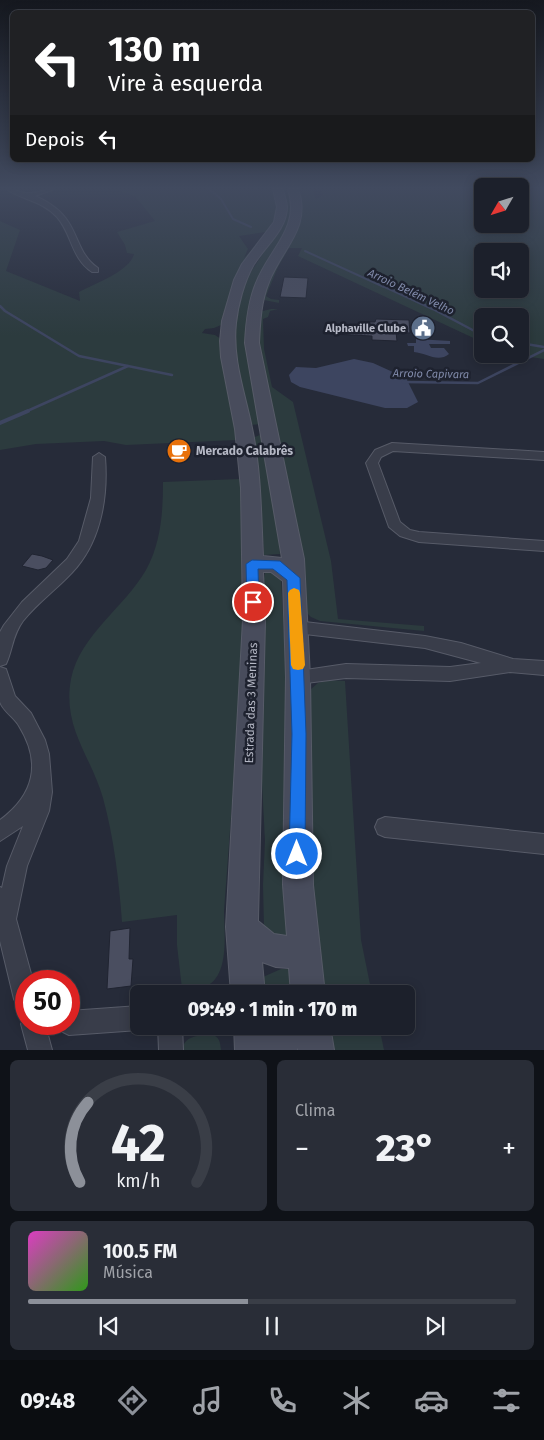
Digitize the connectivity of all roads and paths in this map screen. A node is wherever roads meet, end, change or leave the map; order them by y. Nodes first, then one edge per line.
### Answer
1 (71, 238) edge
2 (268, 238) edge
3 (287, 238) edge
4 (95, 270) dead end
5 (268, 427) junction
6 (244, 429) junction
7 (544, 456) edge
8 (99, 457) dead end
9 (544, 546) edge
10 (252, 564) junction
11 (294, 578) junction
12 (296, 627) junction
13 (0, 659) edge
14 (513, 666) junction
15 (544, 668) edge
16 (0, 674) edge
17 (298, 677) junction
18 (40, 783) junction
19 (385, 826) dead end
20 (0, 831) edge
21 (544, 844) edge
22 (21, 852) junction
23 (3, 907) edge
24 (242, 927) junction
25 (303, 951) junction
26 (19, 970) edge
27 (247, 985) edge
28 (307, 985) edge
29 (130, 1019) edge
30 (80, 1022) edge
31 (36, 1035) edge
32 (170, 1035) edge
33 (252, 1035) edge
34 (286, 1035) edge
35 (314, 1035) edge
36 (40, 1050) edge
37 (171, 1050) edge
38 (253, 1050) edge
39 (276, 1050) edge
40 (316, 1050) edge

1 - 4 street
2 - 6 main road, Estrada das 3 Meninas
3 - 5 main road
5 - 6 main road
5 - 11 main road
6 - 10 main road, Estrada das 3 Meninas
7 - 9 street
8 - 13 street
10 - 11 main road
10 - 24 main road, Estrada das 3 Meninas
11 - 12 main road
12 - 14 street
12 - 17 main road
14 - 15 street
14 - 17 street
16 - 18 street
17 - 25 main road
18 - 20 street
18 - 22 street
19 - 21 street
20 - 22 street
22 - 23 street
23 - 26 street
24 - 25 main road
24 - 27 main road, Estrada das 3 Meninas
25 - 28 main road
29 - 30 street
31 - 36 street
32 - 37 street
33 - 38 main road
34 - 39 main road
35 - 40 main road

